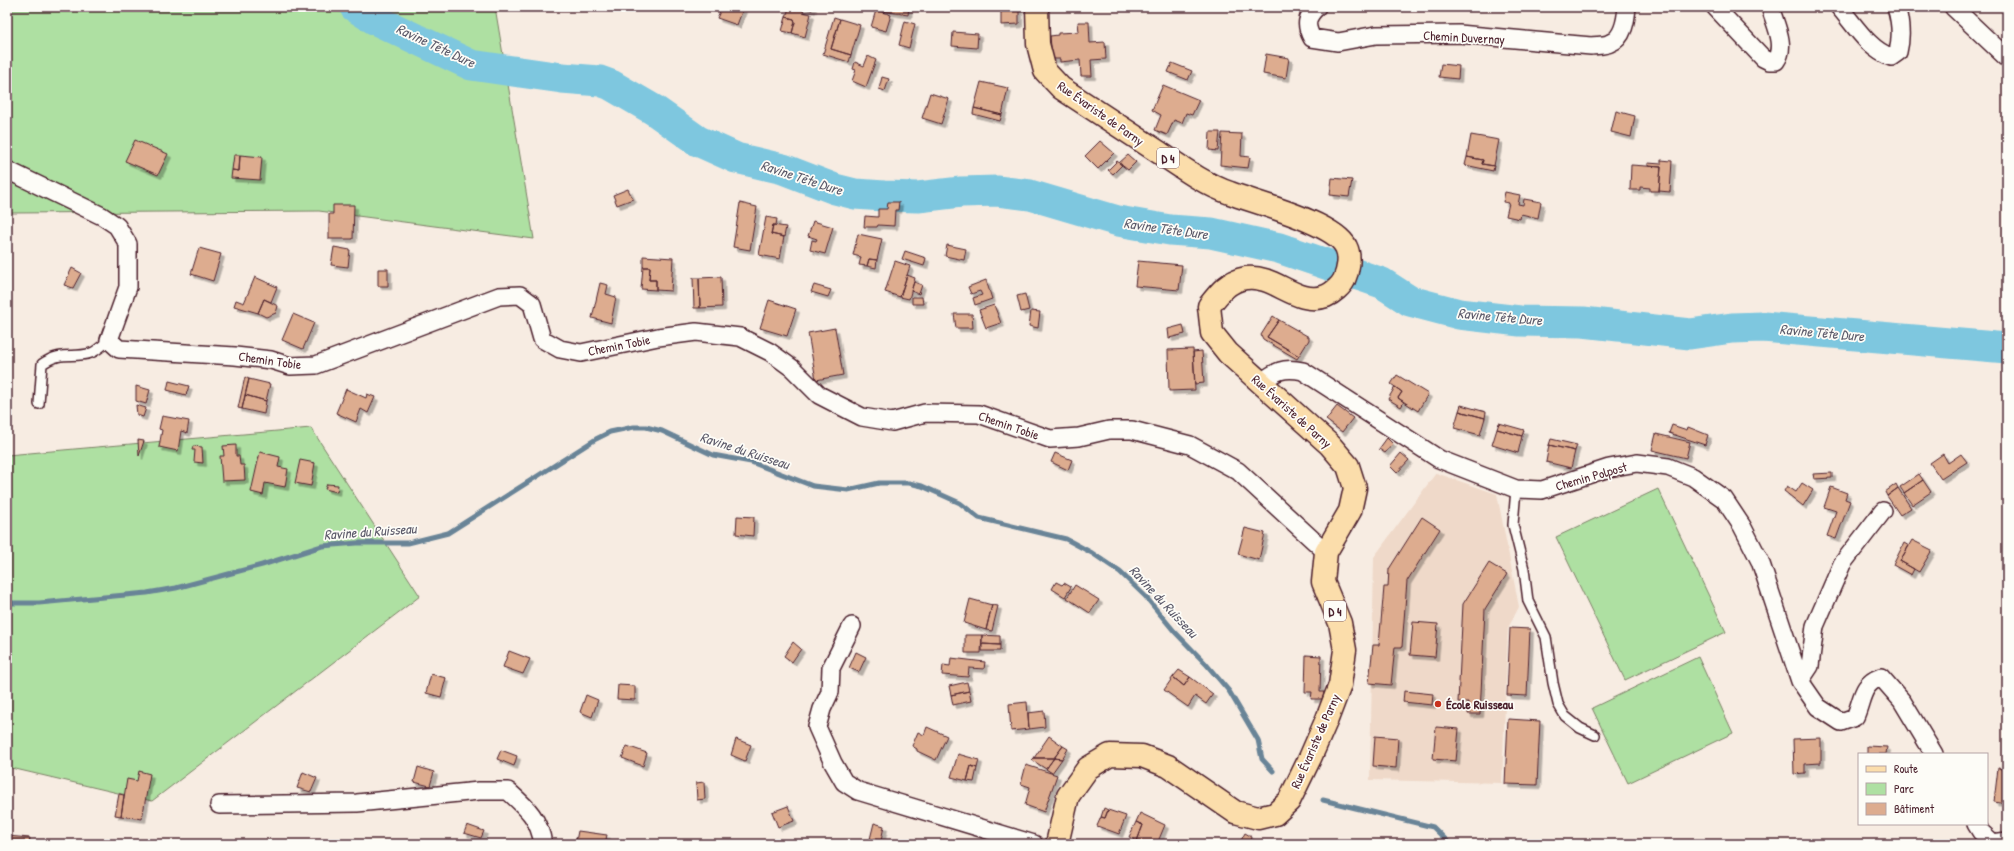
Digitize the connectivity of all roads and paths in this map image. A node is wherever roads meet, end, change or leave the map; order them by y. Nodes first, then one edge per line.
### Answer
1 (1037, 7) edge
2 (1317, 7) edge
3 (1627, 7) edge
4 (1715, 7) edge
5 (1770, 7) edge
6 (1840, 7) edge
7 (1896, 7) edge
8 (1953, 7) edge
9 (2007, 58) edge
10 (7, 170) edge
11 (109, 340) junction
12 (1260, 384) junction
13 (39, 404) dead end
14 (1516, 489) junction
15 (1883, 511) dead end
16 (1326, 552) junction
17 (852, 626) dead end
18 (1800, 681) junction
19 (1595, 734) dead end
20 (1933, 753) edge
21 (219, 805) dead end
22 (1977, 825) edge
23 (2007, 841) edge
24 (543, 844) edge
25 (1034, 844) edge
26 (1057, 844) edge

1 - 12 main road, Rue Évariste de Parny / D 4
2 - 3 street, Chemin Duvernay
4 - 5 street
6 - 7 street
8 - 9 street
10 - 11 street
11 - 13 lane
11 - 16 street, Chemin Tobie
12 - 14 street, Chemin Polpost
12 - 16 main road, Rue Évariste de Parny / D 4
14 - 18 street, Chemin Polpost
14 - 19 lane
15 - 18 street
16 - 26 main road, Rue Évariste de Parny / D 4
17 - 25 street
18 - 20 street, Chemin Polpost
21 - 24 street
22 - 23 street

